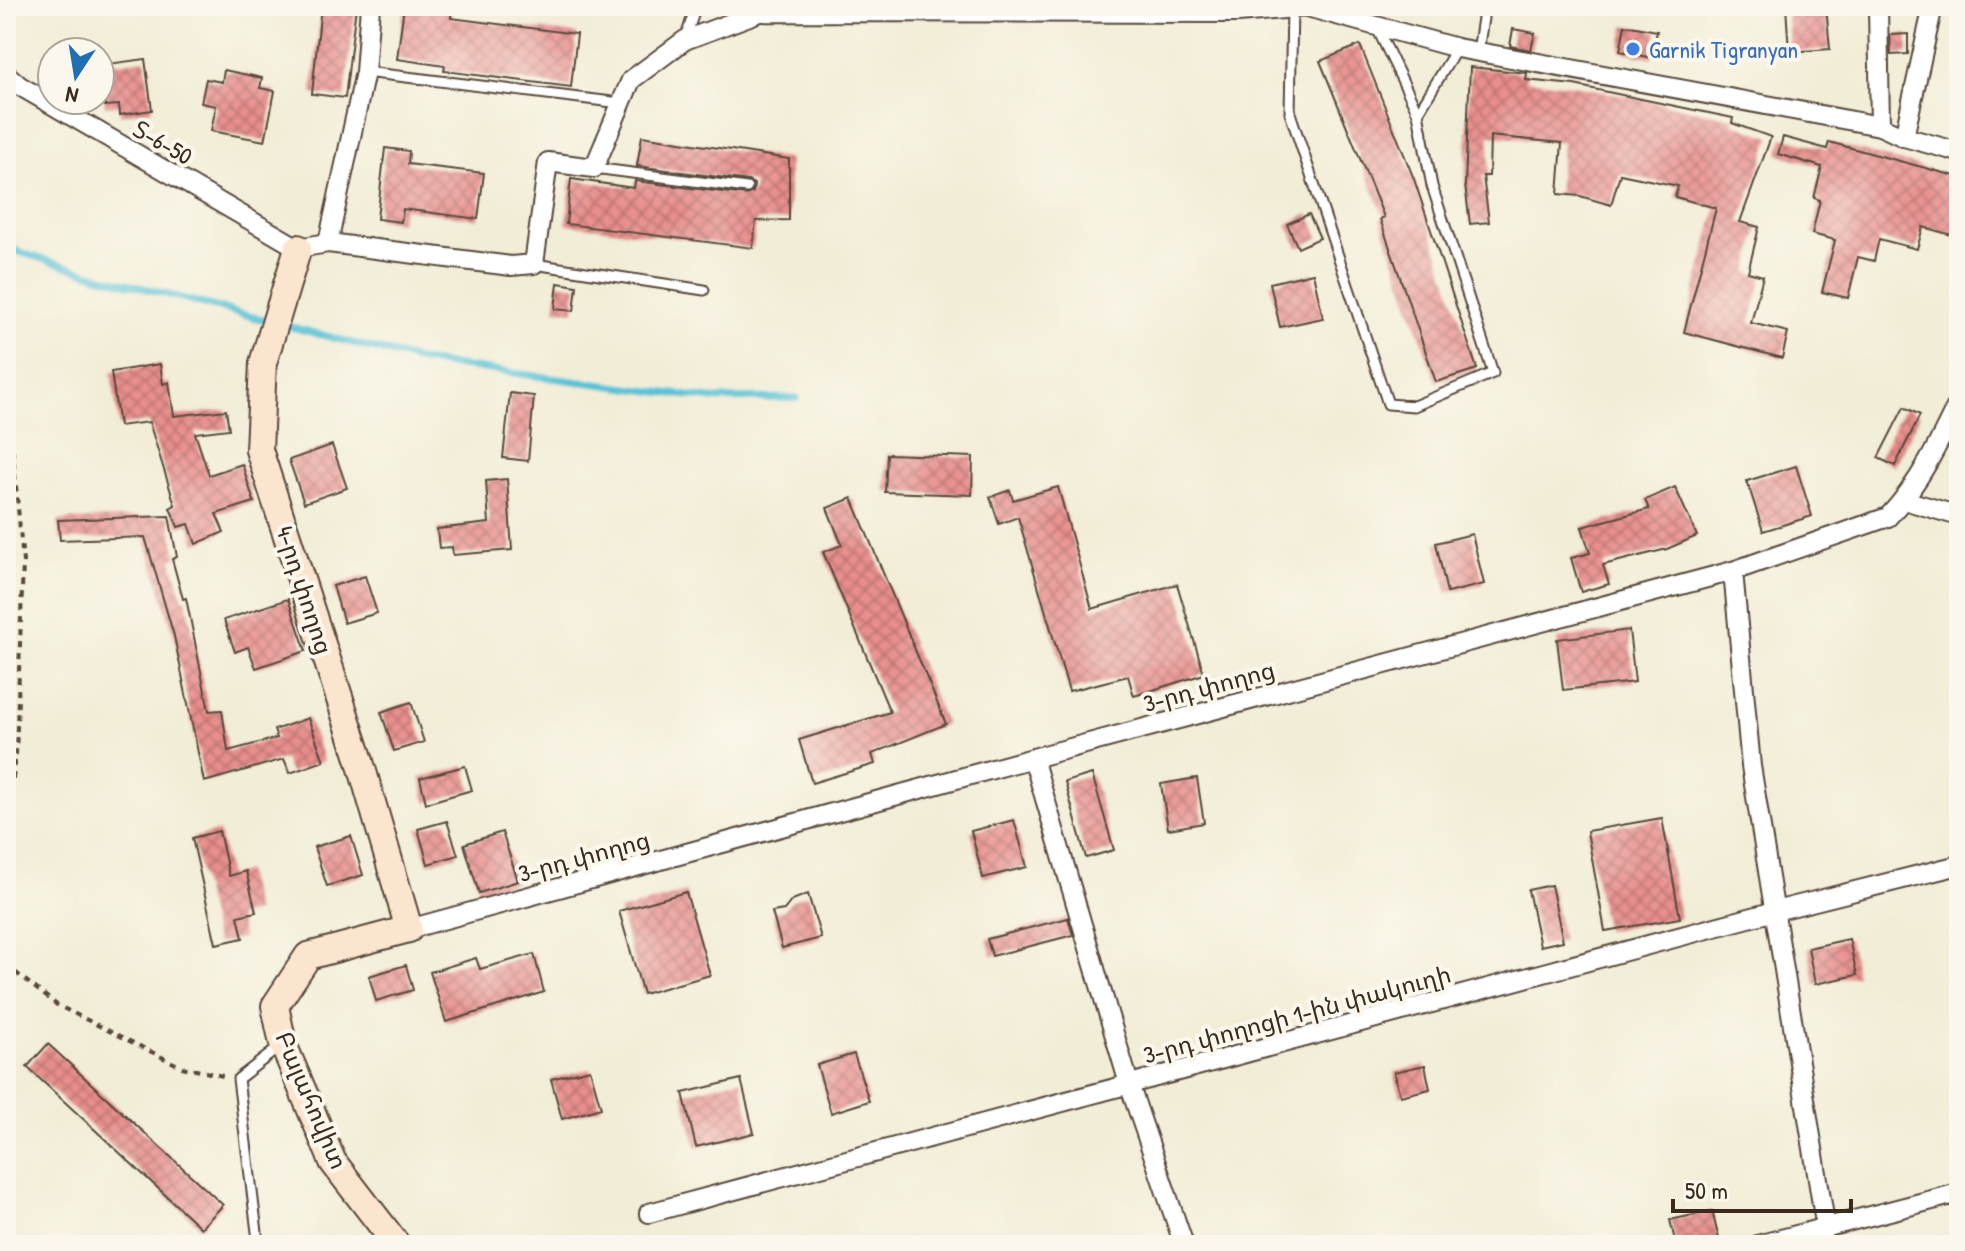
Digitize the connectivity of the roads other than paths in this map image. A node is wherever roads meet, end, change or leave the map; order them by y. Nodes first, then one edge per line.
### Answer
1 (370, 6) edge
2 (696, 6) edge
3 (1481, 6) edge
4 (1878, 6) edge
5 (1933, 6) edge
6 (1292, 8) edge
7 (1375, 24) junction
8 (685, 40) junction
9 (1457, 48) junction
10 (1478, 52) junction
11 (365, 72) junction
12 (6, 74) edge
13 (621, 103) junction
14 (1418, 113) junction
15 (1880, 126) junction
16 (1904, 137) junction
17 (1959, 152) edge
18 (594, 168) junction
19 (747, 188) dead end
20 (328, 243) junction
21 (295, 257) junction
22 (534, 264) junction
23 (704, 290) dead end
24 (1959, 401) edge
25 (1904, 500) junction
26 (1959, 516) edge
27 (1733, 571) junction
28 (1033, 758) junction
29 (1959, 865) edge
30 (1775, 911) junction
31 (409, 929) junction
32 (283, 1044) junction
33 (1129, 1084) junction
34 (1959, 1193) edge
35 (649, 1213) dead end
36 (1826, 1229) junction
37 (255, 1245) edge
38 (397, 1245) edge
39 (1184, 1245) edge
40 (1758, 1245) edge

1 - 11 street
2 - 8 lane
3 - 10 lane
4 - 15 street
5 - 16 street
6 - 7 street
6 - 8 street
6 - 14 lane
7 - 9 street
7 - 14 lane
8 - 13 street
9 - 10 street
9 - 14 lane
10 - 15 street
11 - 13 lane
11 - 20 street
12 - 21 street, Տ-6-50 / Տ-6-50
13 - 18 street
15 - 16 street
16 - 17 street
18 - 19 lane
18 - 22 street
20 - 21 street
20 - 22 street
21 - 31 street, 4-րդ փողոց
22 - 23 lane
24 - 25 street, 3-րդ փողոց
25 - 26 street
25 - 27 street, 3-րդ փողոց
27 - 28 street, 3-րդ փողոց
27 - 30 street
28 - 31 street, 3-րդ փողոց
28 - 33 street
29 - 30 street, 3-րդ փողոցի 1-ին փակուղի
30 - 33 street, 3-րդ փողոցի 1-ին փակուղի
30 - 36 street
31 - 32 street, Բալահովիտ
32 - 37 lane
32 - 38 street, Բալահովիտ
33 - 35 street, 3-րդ փողոցի 1-ին փակուղի
33 - 39 street
34 - 36 street
36 - 40 street

